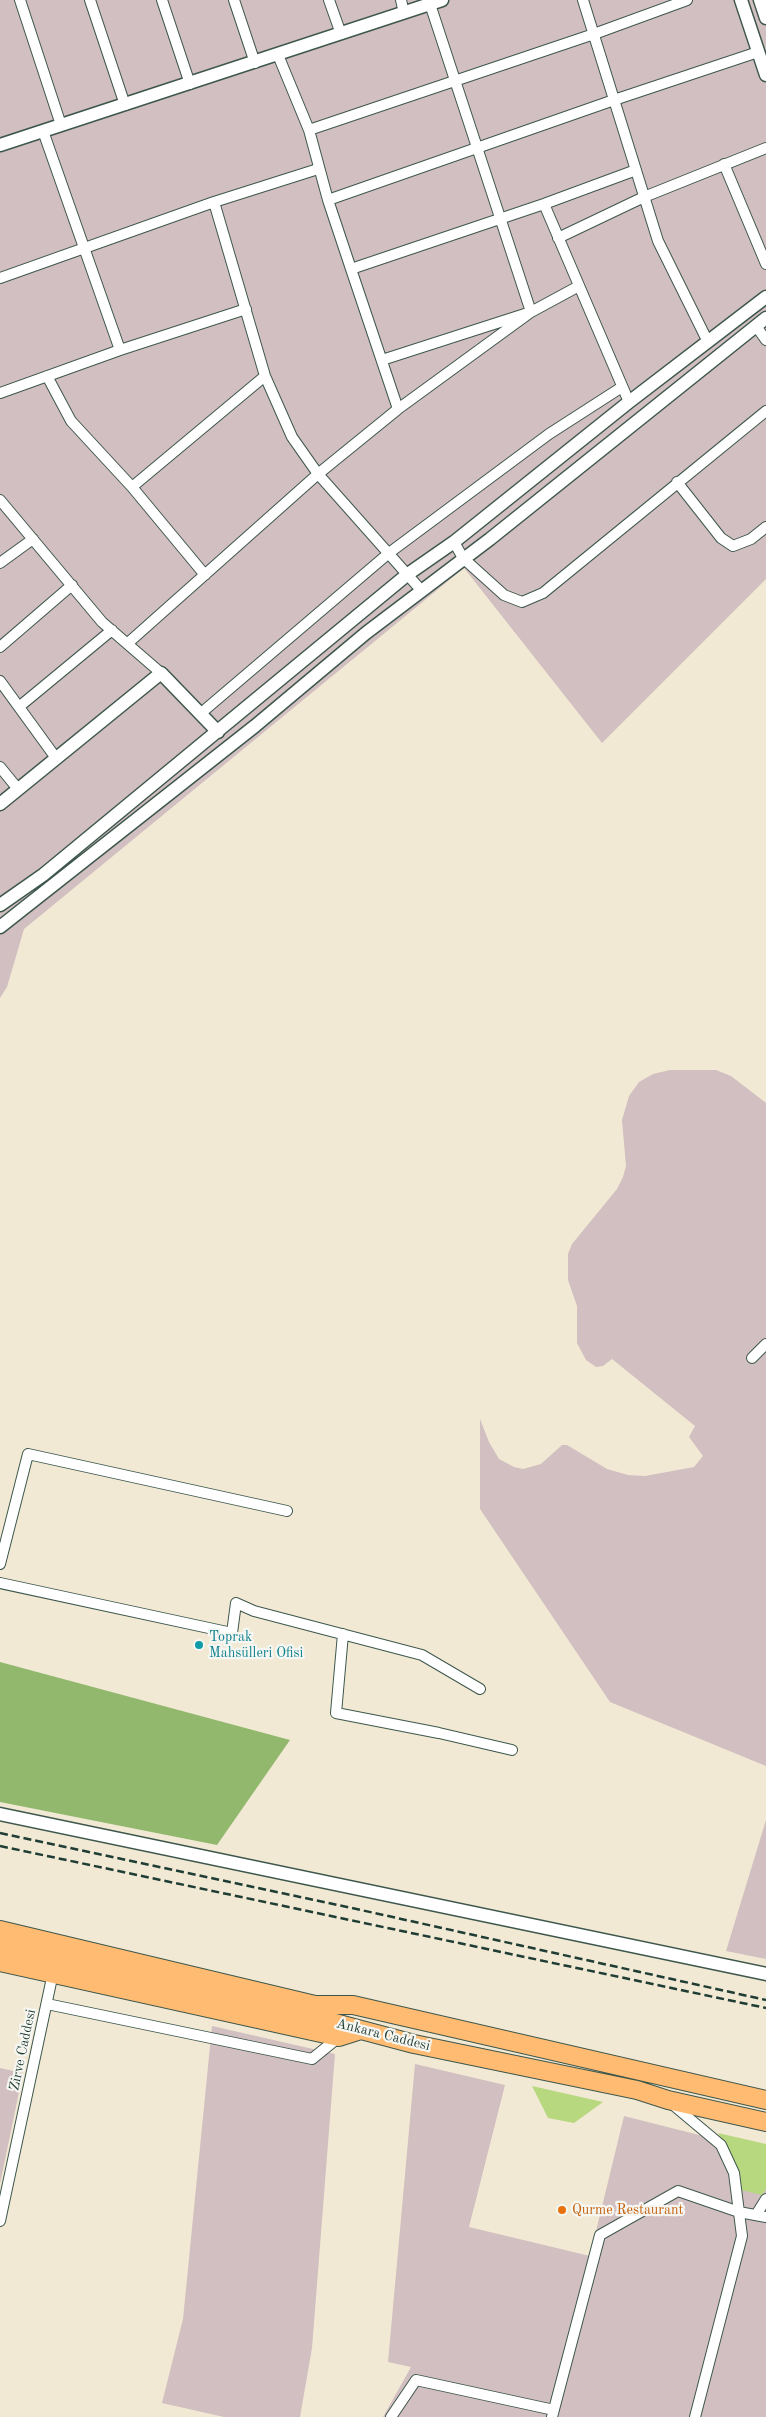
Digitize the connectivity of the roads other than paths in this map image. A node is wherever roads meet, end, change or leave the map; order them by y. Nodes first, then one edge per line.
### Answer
1 (20, 0) edge
2 (90, 0) edge
3 (162, 0) edge
4 (234, 0) edge
5 (329, 0) edge
6 (583, 0) edge
7 (687, 0) edge
8 (740, 0) edge
9 (760, 0) edge
10 (436, 2) edge
11 (402, 6) edge
12 (766, 18) edge
13 (341, 34) junction
14 (594, 34) junction
15 (758, 52) junction
16 (278, 56) junction
17 (255, 63) junction
18 (766, 75) edge
19 (456, 81) junction
20 (190, 84) junction
21 (614, 100) junction
22 (125, 105) junction
23 (61, 125) junction
24 (309, 130) junction
25 (43, 131) junction
26 (0, 145) edge
27 (766, 148) edge
28 (478, 149) junction
29 (724, 164) junction
30 (318, 169) junction
31 (636, 170) junction
32 (644, 197) junction
33 (328, 200) junction
34 (214, 202) junction
35 (544, 204) junction
36 (499, 218) junction
37 (558, 238) junction
38 (84, 248) junction
39 (766, 264) edge
40 (350, 269) junction
41 (0, 278) edge
42 (579, 286) junction
43 (766, 297) edge
44 (246, 309) junction
45 (531, 312) junction
46 (766, 318) edge
47 (756, 326) junction
48 (766, 340) edge
49 (708, 342) junction
50 (120, 350) junction
51 (382, 360) junction
52 (47, 376) junction
53 (265, 376) junction
54 (622, 387) junction
55 (0, 393) edge
56 (629, 402) junction
57 (398, 409) junction
58 (766, 411) edge
59 (318, 474) junction
60 (677, 482) junction
61 (132, 487) junction
62 (0, 500) edge
63 (766, 527) edge
64 (32, 538) junction
65 (454, 542) junction
66 (390, 553) junction
67 (464, 558) junction
68 (0, 563) edge
69 (408, 574) junction
70 (204, 575) junction
71 (72, 586) junction
72 (421, 590) junction
73 (112, 630) junction
74 (128, 643) junction
75 (0, 647) edge
76 (161, 672) junction
77 (0, 681) edge
78 (20, 706) junction
79 (200, 714) junction
80 (218, 732) junction
81 (56, 758) junction
82 (0, 766) edge
83 (18, 789) junction
84 (0, 804) edge
85 (0, 905) edge
86 (0, 927) edge
87 (766, 1344) edge
88 (752, 1358) dead end
89 (287, 1510) dead end
90 (0, 1564) edge
91 (0, 1583) edge
92 (343, 1634) junction
93 (480, 1689) dead end
94 (512, 1750) dead end
95 (0, 1814) edge
96 (0, 1918) edge
97 (0, 1930) edge
98 (0, 1945) edge
99 (0, 1962) edge
100 (53, 1973) junction
101 (766, 1974) edge
102 (47, 2004) junction
103 (353, 2005) junction
104 (362, 2030) junction
105 (339, 2037) junction
106 (668, 2100) junction
107 (766, 2100) edge
108 (766, 2122) edge
109 (766, 2199) edge
110 (739, 2212) junction
111 (761, 2216) edge
112 (0, 2221) edge
113 (553, 2414) edge
114 (391, 2417) edge
115 (695, 2417) edge

1 - 23 street
2 - 22 street
3 - 20 street
4 - 17 street
5 - 13 street
6 - 14 street
7 - 14 street
8 - 15 street
9 - 12 street
10 - 11 street
10 - 19 street
11 - 13 street
13 - 16 street
14 - 19 street
14 - 21 street
15 - 18 street
15 - 21 street
16 - 17 street
16 - 24 street
17 - 20 street
19 - 24 street
19 - 28 street
20 - 22 street
21 - 28 street
21 - 31 street
22 - 23 street
23 - 25 street
24 - 30 street
25 - 26 street
25 - 38 street
27 - 29 street
28 - 33 street
28 - 36 street
29 - 32 street
29 - 39 street
30 - 33 street
30 - 34 street
31 - 32 street
31 - 35 street
32 - 37 street
32 - 49 street
33 - 40 street
34 - 38 street
34 - 44 street
35 - 36 street
35 - 37 street
36 - 40 street
36 - 45 street
37 - 42 street
38 - 41 street
38 - 50 street
40 - 51 street
42 - 45 street
42 - 54 street
43 - 49 street
44 - 50 street
44 - 53 street
45 - 51 street
45 - 57 street
46 - 47 street
47 - 48 street
47 - 67 street
49 - 56 street
50 - 52 street
51 - 57 street
52 - 55 street
52 - 61 street
53 - 59 street
53 - 61 street
54 - 56 street
54 - 66 street
56 - 65 street
57 - 59 street
58 - 60 street
59 - 66 street
59 - 70 street
60 - 63 street
60 - 67 street
61 - 70 street
62 - 64 street
64 - 68 street
64 - 71 street
65 - 67 street
65 - 69 street
66 - 69 street
66 - 79 street
67 - 72 street
69 - 72 street
69 - 80 street
70 - 74 street
71 - 73 street
71 - 75 street
72 - 86 street
73 - 74 street
73 - 78 street
74 - 76 street
76 - 79 street
76 - 81 street
77 - 78 street
78 - 81 street
79 - 80 street
80 - 85 street
81 - 83 street
82 - 83 street
83 - 84 street
87 - 88 street
89 - 90 street
91 - 92 street
92 - 93 street
92 - 94 street
95 - 101 street
96 - 103 highway
97 - 103 highway, Ankara Caddesi
98 - 104 highway, Ankara Caddesi
99 - 100 highway
100 - 102 street, Zirve Caddesi
100 - 105 highway
102 - 105 street
102 - 112 street, Zirve Caddesi
103 - 107 highway, Ankara Caddesi
104 - 105 highway
104 - 106 highway, Ankara Caddesi
106 - 108 highway, Ankara Caddesi
106 - 110 street
109 - 111 street
110 - 111 street
110 - 113 street
110 - 115 street
113 - 114 street

